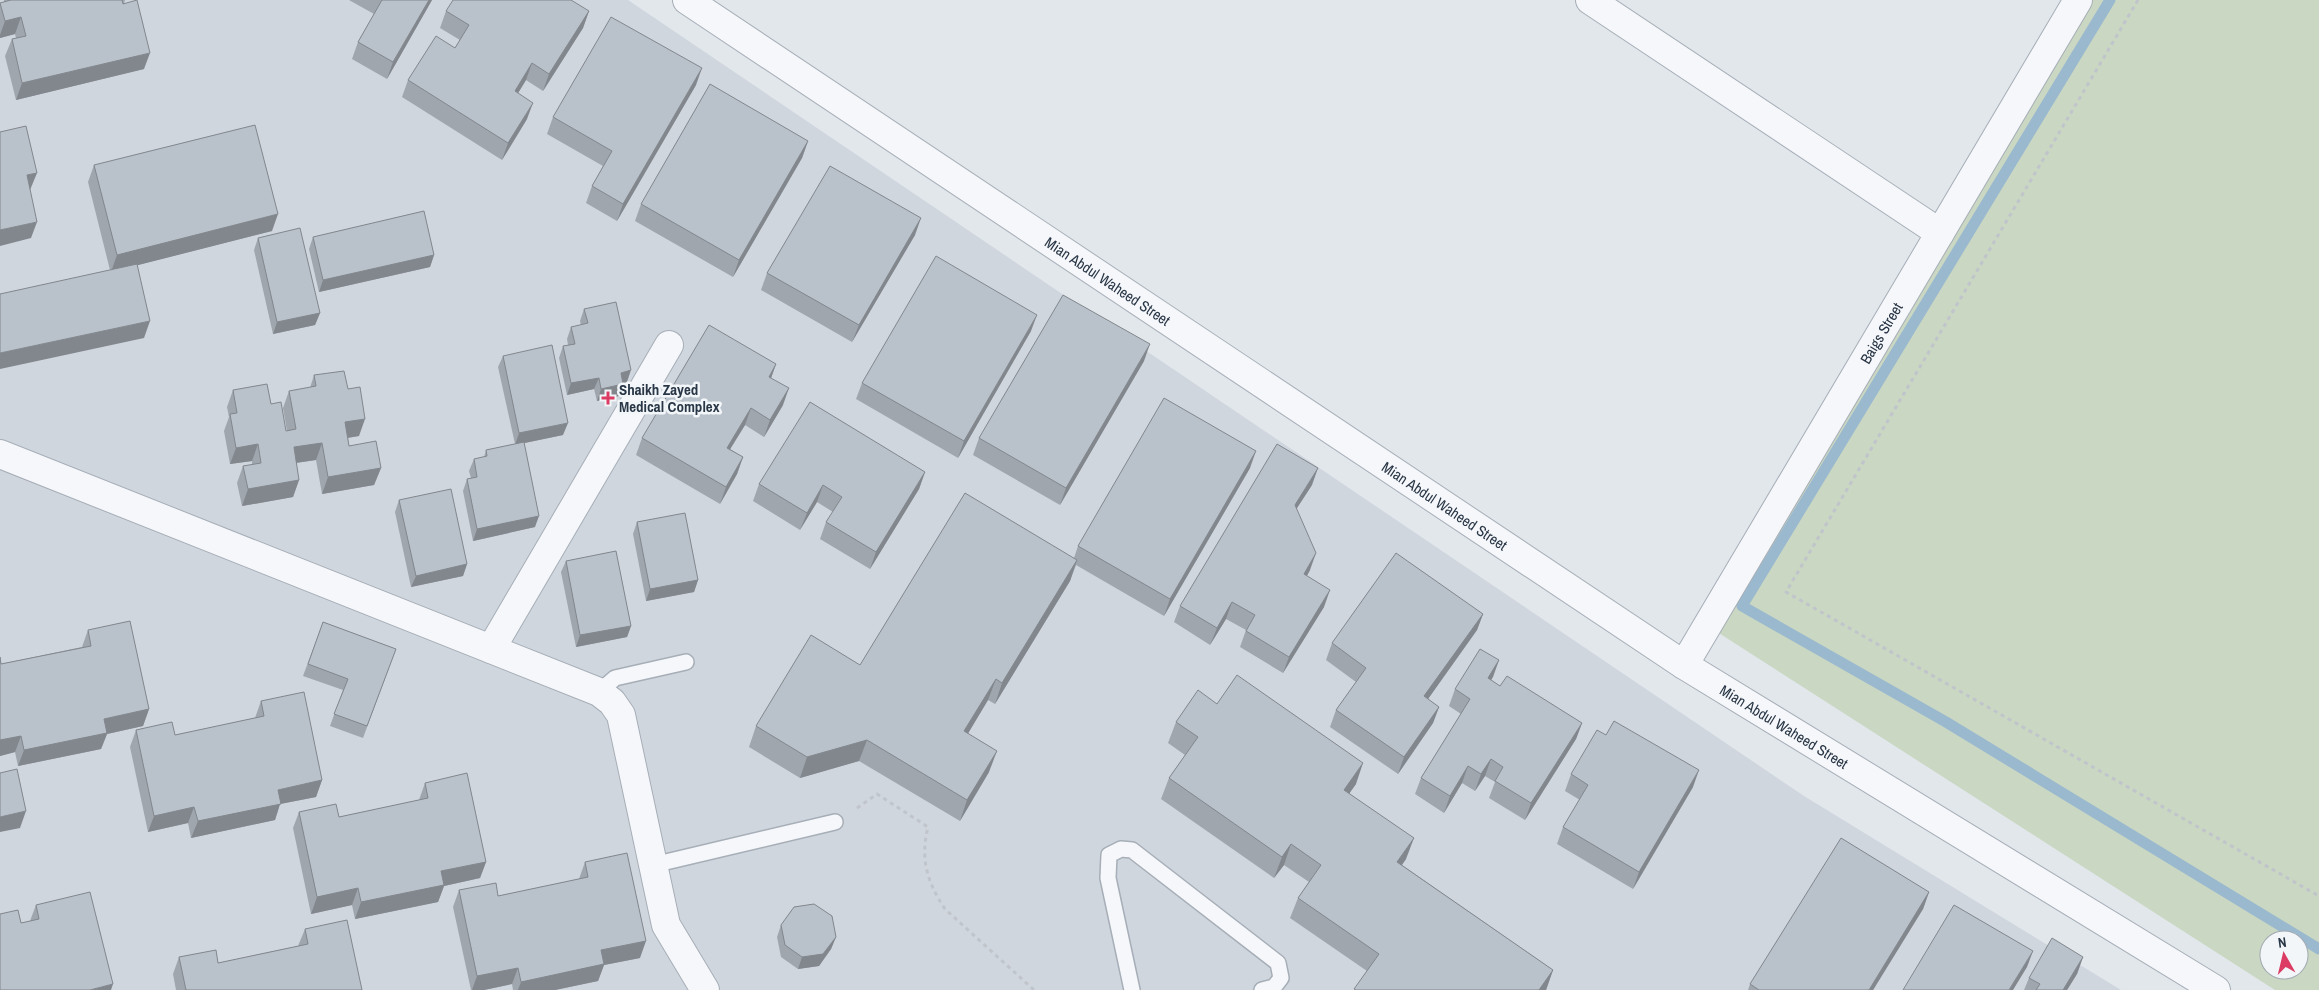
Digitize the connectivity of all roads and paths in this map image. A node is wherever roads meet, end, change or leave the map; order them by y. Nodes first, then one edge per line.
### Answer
1 (687, 0) edge
2 (1590, 0) edge
3 (2078, 0) edge
4 (2138, 0) edge
5 (1940, 233) junction
6 (669, 345) dead end
7 (0, 454) edge
8 (491, 649) junction
9 (686, 662) dead end
10 (1684, 665) junction
11 (598, 692) junction
12 (836, 822) joint
13 (653, 865) junction
14 (2319, 896) edge
15 (705, 990) edge
16 (1034, 990) edge
17 (1132, 990) edge
18 (1262, 990) edge
19 (2216, 990) edge

1 - 10 street, Mian Abdul Waheed Street
2 - 5 street
3 - 5 street, Baigs Street
4 - 14 path
5 - 10 street, Baigs Street
6 - 8 street
7 - 8 street
8 - 11 street
9 - 11 lane
10 - 19 street, Mian Abdul Waheed Street
11 - 13 street
12 - 13 lane
12 - 16 path
13 - 15 street
17 - 18 lane

